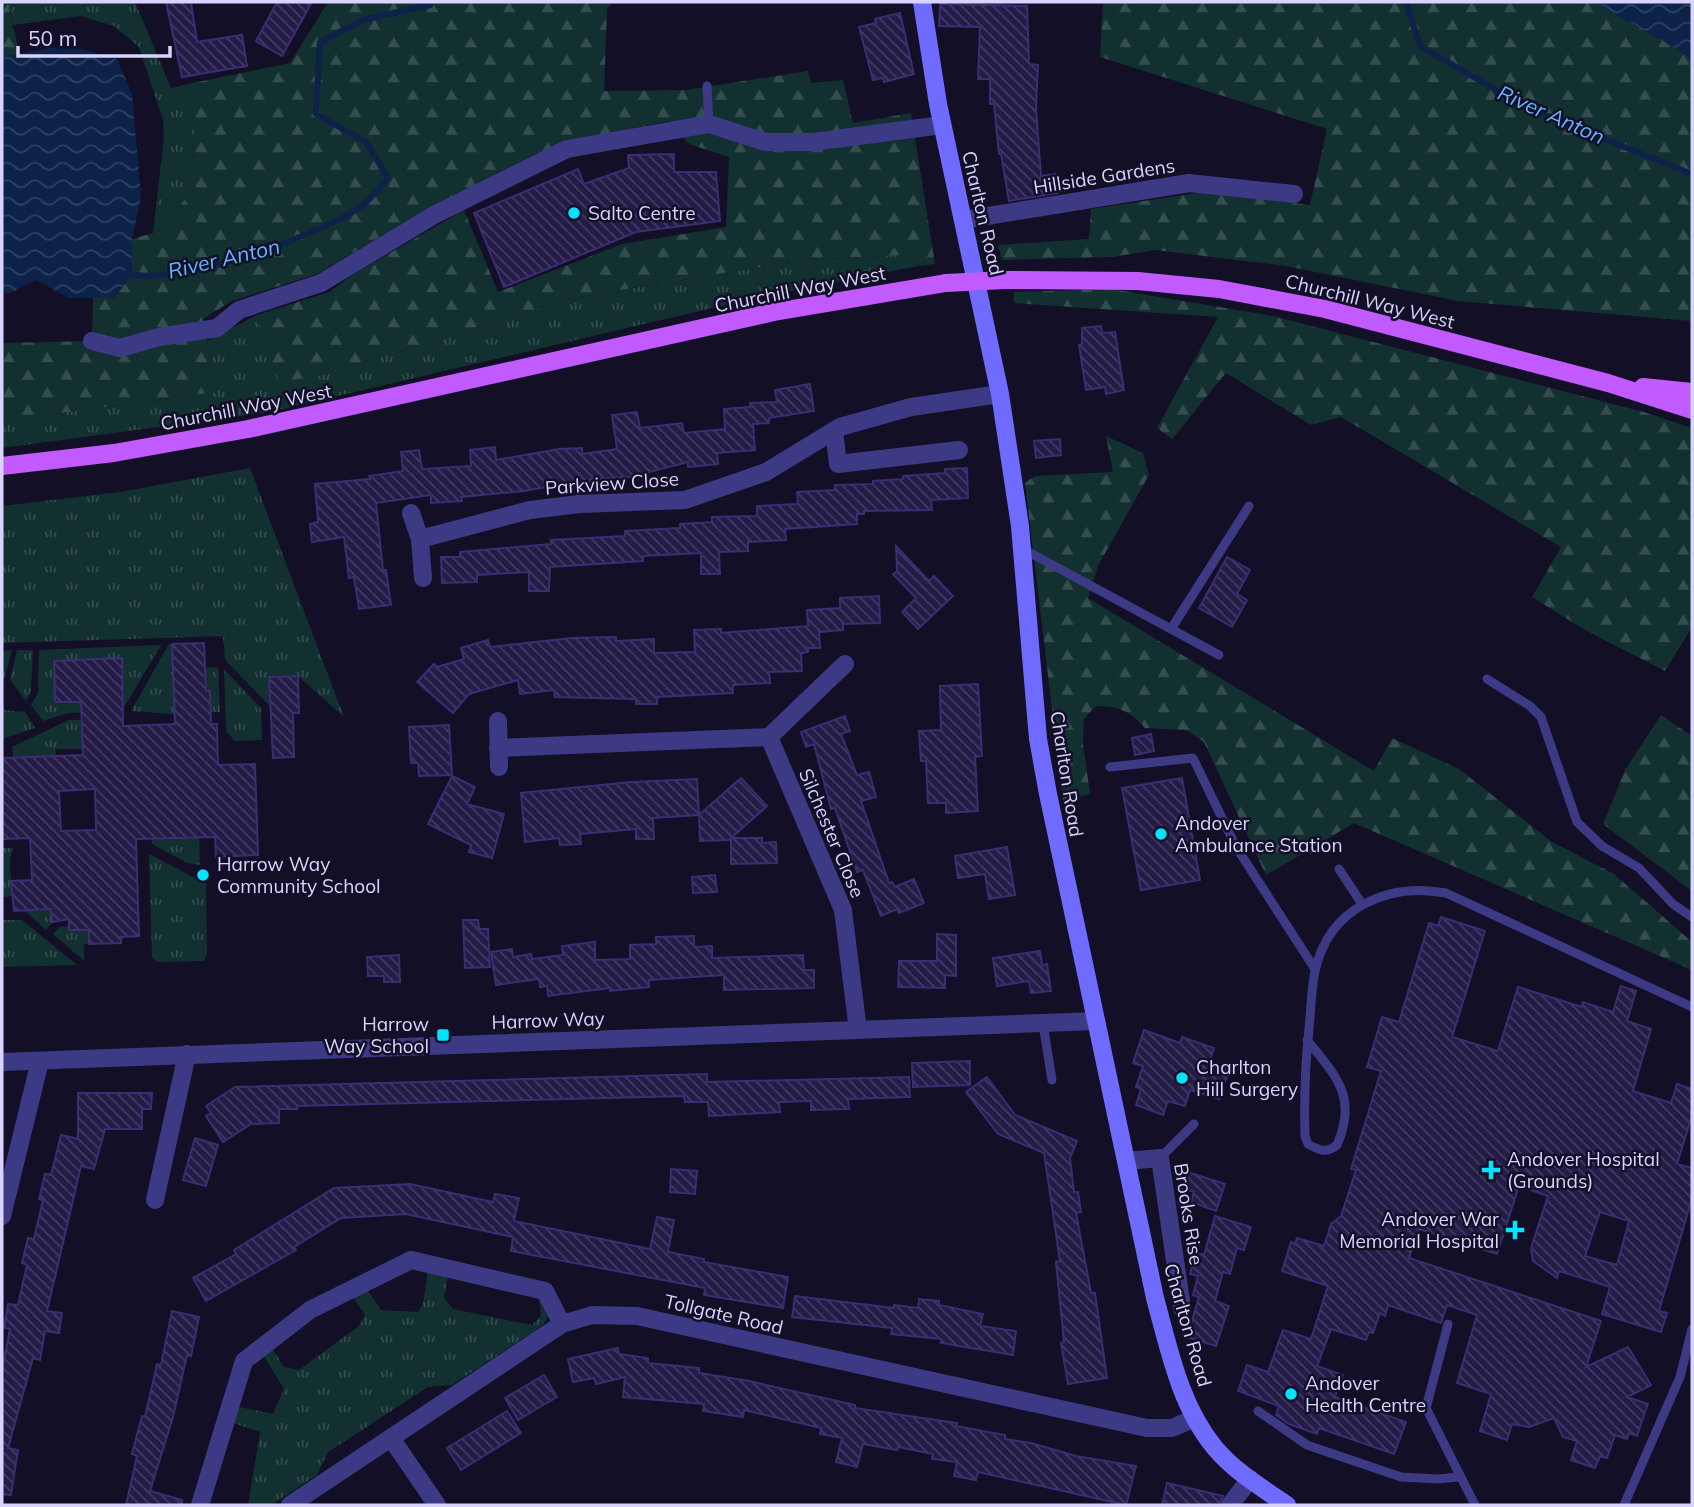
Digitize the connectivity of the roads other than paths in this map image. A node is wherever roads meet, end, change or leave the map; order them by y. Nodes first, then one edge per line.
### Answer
1 (922, 2) edge
2 (707, 86) dead end
3 (709, 124) junction
4 (942, 125) junction
5 (1294, 194) dead end
6 (964, 220) junction
7 (92, 341) dead end
8 (1608, 383) junction
9 (1692, 392) edge
10 (1000, 394) junction
11 (1692, 410) edge
12 (834, 431) junction
13 (959, 450) dead end
14 (2, 466) edge
15 (1249, 506) dead end
16 (411, 513) dead end
17 (420, 539) junction
18 (1023, 549) junction
19 (423, 578) dead end
20 (1171, 629) junction
21 (1219, 655) dead end
22 (845, 664) dead end
23 (1487, 679) dead end
24 (498, 721) dead end
25 (769, 737) junction
26 (498, 747) junction
27 (1111, 767) dead end
28 (499, 768) dead end
29 (1339, 869) dead end
30 (1362, 904) junction
31 (1692, 917) edge
32 (1315, 969) junction
33 (1692, 1007) edge
34 (1096, 1021) junction
35 (1044, 1024) junction
36 (858, 1030) junction
37 (1307, 1040) junction
38 (187, 1054) junction
39 (40, 1061) junction
40 (2, 1062) edge
41 (1052, 1080) dead end
42 (1194, 1124) dead end
43 (1160, 1158) junction
44 (1126, 1161) junction
45 (155, 1200) dead end
46 (2, 1216) edge
47 (1182, 1308) dead end
48 (562, 1324) junction
49 (1448, 1324) dead end
50 (1692, 1329) edge
51 (1258, 1411) dead end
52 (1195, 1418) junction
53 (391, 1438) junction
54 (1458, 1477) junction
55 (1250, 1479) junction
56 (200, 1505) edge
57 (290, 1505) edge
58 (437, 1505) edge
59 (1230, 1505) edge
60 (1287, 1505) edge
61 (1475, 1505) edge
62 (1624, 1505) edge

1 - 4 street, Charlton Road
2 - 3 lane
3 - 4 street
3 - 7 street
4 - 6 street, Charlton Road
5 - 6 street, Hillside Gardens
6 - 10 street, Charlton Road
8 - 9 main road, Churchill Way West
8 - 11 main road, Churchill Way West
8 - 14 main road, Churchill Way West, bridge
10 - 12 street, Parkview Close
10 - 18 street, Charlton Road
12 - 13 street
12 - 17 street, Parkview Close
15 - 20 lane
16 - 17 street
17 - 19 street
18 - 20 lane
18 - 34 street, Charlton Road
20 - 21 lane
22 - 25 street
23 - 31 lane
24 - 26 street
25 - 26 street
25 - 36 street, Silchester Close
26 - 28 street
27 - 32 lane
29 - 30 lane
30 - 32 lane
30 - 33 lane
32 - 37 lane
34 - 35 street, Harrow Way
34 - 44 street, Charlton Road
35 - 36 street, Harrow Way
35 - 41 lane
36 - 38 street, Harrow Way
37 - 37 lane
38 - 39 street, Harrow Way
38 - 45 street
39 - 40 street, Harrow Way
39 - 46 street
42 - 43 lane
43 - 44 street, Brooks Rise
43 - 47 street, Brooks Rise
44 - 52 street, Charlton Road
48 - 52 street, Tollgate Road
48 - 53 street, Tollgate Road
48 - 56 street
49 - 54 lane
50 - 62 lane
51 - 54 lane
52 - 55 street, Charlton Road
53 - 57 street, Tollgate Road
53 - 58 street
54 - 61 lane
55 - 59 street
55 - 60 street, Charlton Road

